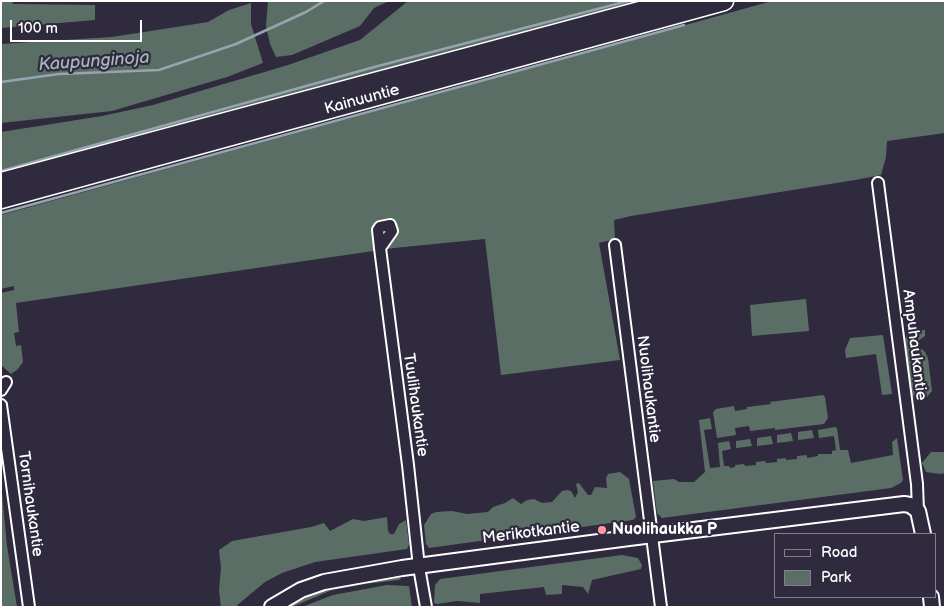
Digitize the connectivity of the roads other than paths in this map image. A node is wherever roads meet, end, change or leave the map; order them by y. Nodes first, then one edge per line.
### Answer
1 (677, 1) edge
2 (724, 1) edge
3 (1, 182) edge
4 (878, 183) dead end
5 (1, 199) edge
6 (615, 245) dead end
7 (380, 248) dead end
8 (1, 405) edge
9 (918, 511) junction
10 (923, 533) edge
11 (651, 536) junction
12 (419, 567) junction
13 (29, 607) edge
14 (272, 607) edge
15 (426, 607) edge
16 (661, 607) edge

1 - 3 highway, Kainuuntie
2 - 5 highway, Kainuuntie
4 - 9 street, Ampuhaukantie
6 - 11 street, Nuolihaukantie
7 - 12 street, Tuulihaukantie
8 - 13 street, Tornihaukantie
9 - 10 street
9 - 11 street, Merikotkantie
11 - 12 street, Merikotkantie
11 - 16 street, Nuolihaukantie
12 - 14 street, Merikotkantie
12 - 15 street, Tuulihaukantie

